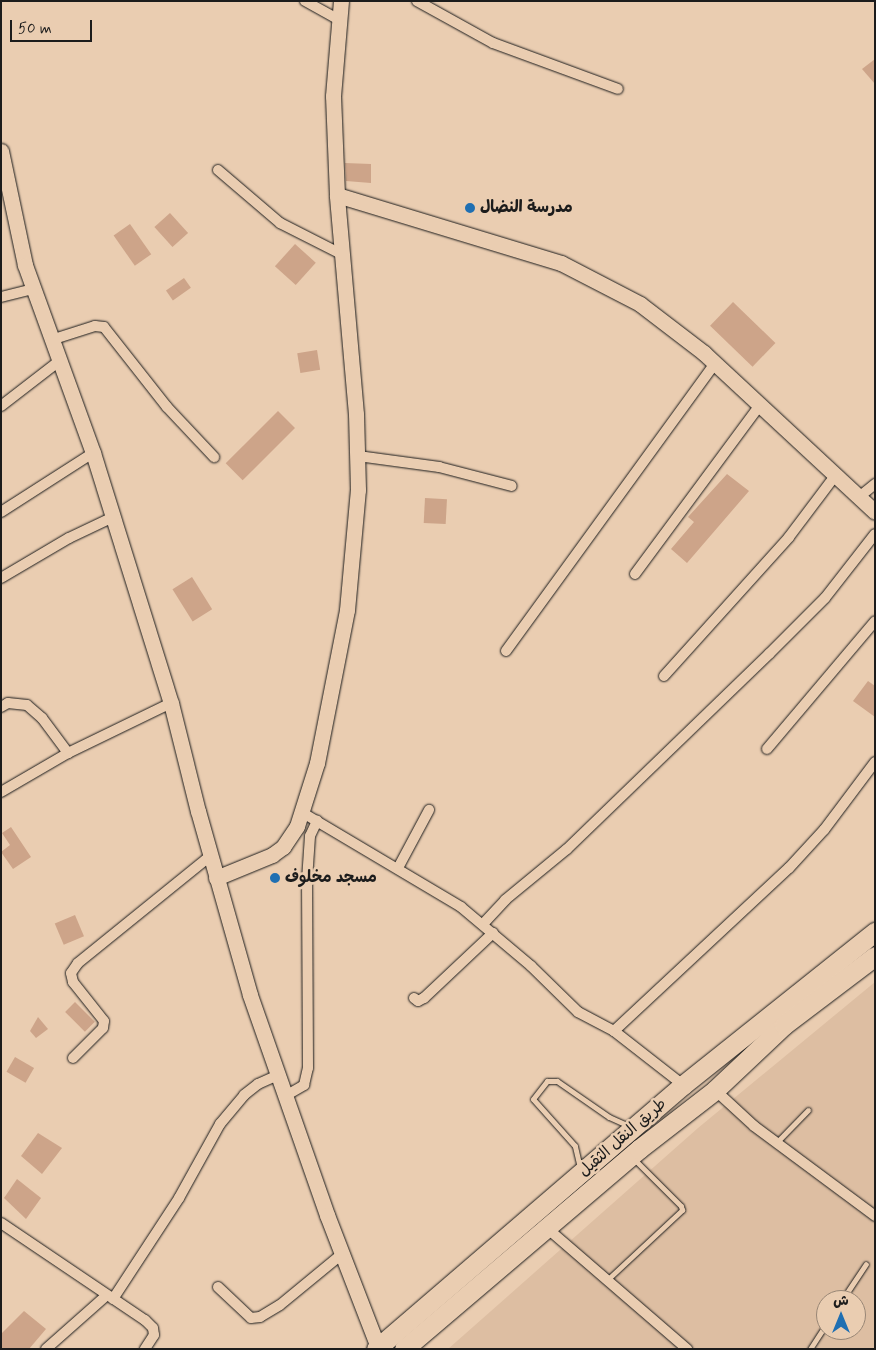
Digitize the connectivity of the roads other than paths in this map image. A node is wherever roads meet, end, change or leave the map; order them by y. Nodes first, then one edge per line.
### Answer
1 (305, 1) edge
2 (342, 1) edge
3 (417, 1) edge
4 (339, 20) junction
5 (618, 89) dead end
6 (1, 152) edge
7 (218, 170) dead end
8 (337, 195) junction
9 (343, 255) junction
10 (33, 288) junction
11 (1, 297) edge
12 (51, 340) junction
13 (58, 362) junction
14 (715, 363) junction
15 (760, 404) junction
16 (1, 406) edge
17 (93, 454) junction
18 (358, 456) junction
19 (214, 457) dead end
20 (835, 476) junction
21 (875, 484) edge
22 (512, 486) dead end
23 (859, 497) junction
24 (1, 512) edge
25 (875, 512) edge
26 (113, 517) junction
27 (875, 534) edge
28 (635, 574) dead end
29 (1, 578) edge
30 (875, 621) edge
31 (506, 651) dead end
32 (664, 676) dead end
33 (171, 703) junction
34 (1, 707) edge
35 (767, 748) dead end
36 (68, 753) junction
37 (875, 762) edge
38 (1, 792) edge
39 (429, 810) dead end
40 (303, 813) junction
41 (316, 821) junction
42 (210, 856) junction
43 (398, 868) junction
44 (216, 878) junction
45 (484, 924) junction
46 (875, 932) edge
47 (493, 933) junction
48 (875, 956) edge
49 (414, 998) dead end
50 (614, 1031) junction
51 (73, 1058) dead end
52 (278, 1074) junction
53 (683, 1085) junction
54 (715, 1090) junction
55 (287, 1095) junction
56 (808, 1110) dead end
57 (634, 1128) junction
58 (776, 1144) junction
59 (630, 1156) junction
60 (581, 1174) junction
61 (875, 1216) edge
62 (1, 1223) edge
63 (548, 1229) junction
64 (342, 1254) junction
65 (866, 1264) dead end
66 (607, 1280) junction
67 (218, 1287) dead end
68 (849, 1290) edge
69 (110, 1297) junction
70 (377, 1348) edge
71 (46, 1349) edge
72 (145, 1349) edge
73 (404, 1349) edge
74 (687, 1349) edge

1 - 4 street
2 - 4 street
3 - 5 street
4 - 8 street
6 - 10 street
7 - 9 street
8 - 9 street
8 - 14 street
9 - 18 street
10 - 11 street
10 - 12 street
12 - 13 street
12 - 19 street
13 - 16 street
13 - 17 street
14 - 15 street
14 - 31 street
15 - 20 street
15 - 28 street
17 - 24 street
17 - 26 street
18 - 22 street
18 - 40 street
20 - 23 street
20 - 32 street
21 - 23 street
23 - 25 street
26 - 29 street
26 - 33 street
27 - 45 street
30 - 35 street
33 - 36 street
33 - 42 street
34 - 36 street
36 - 38 street
37 - 50 street
39 - 43 street
40 - 41 street
40 - 44 street
41 - 43 street
41 - 55 street
42 - 44 street
42 - 51 street
43 - 45 street
44 - 52 street
45 - 47 street
46 - 53 highway, طريق النقل الثقيل
47 - 49 street
47 - 50 street
48 - 54 highway, طريق النقل الثقيل
50 - 53 street
52 - 55 street
52 - 69 street
53 - 57 highway, طريق النقل الثقيل
54 - 58 street
54 - 59 highway, طريق النقل الثقيل
55 - 64 street
56 - 58 lane
57 - 60 highway, طريق النقل الثقيل
57 - 60 lane
58 - 61 street
59 - 63 highway, طريق النقل الثقيل
59 - 66 lane
60 - 70 highway, طريق النقل الثقيل
62 - 69 street
63 - 66 street
63 - 73 highway, طريق النقل الثقيل
64 - 67 street
64 - 70 street
65 - 68 lane
66 - 74 street
69 - 71 street
69 - 72 street

